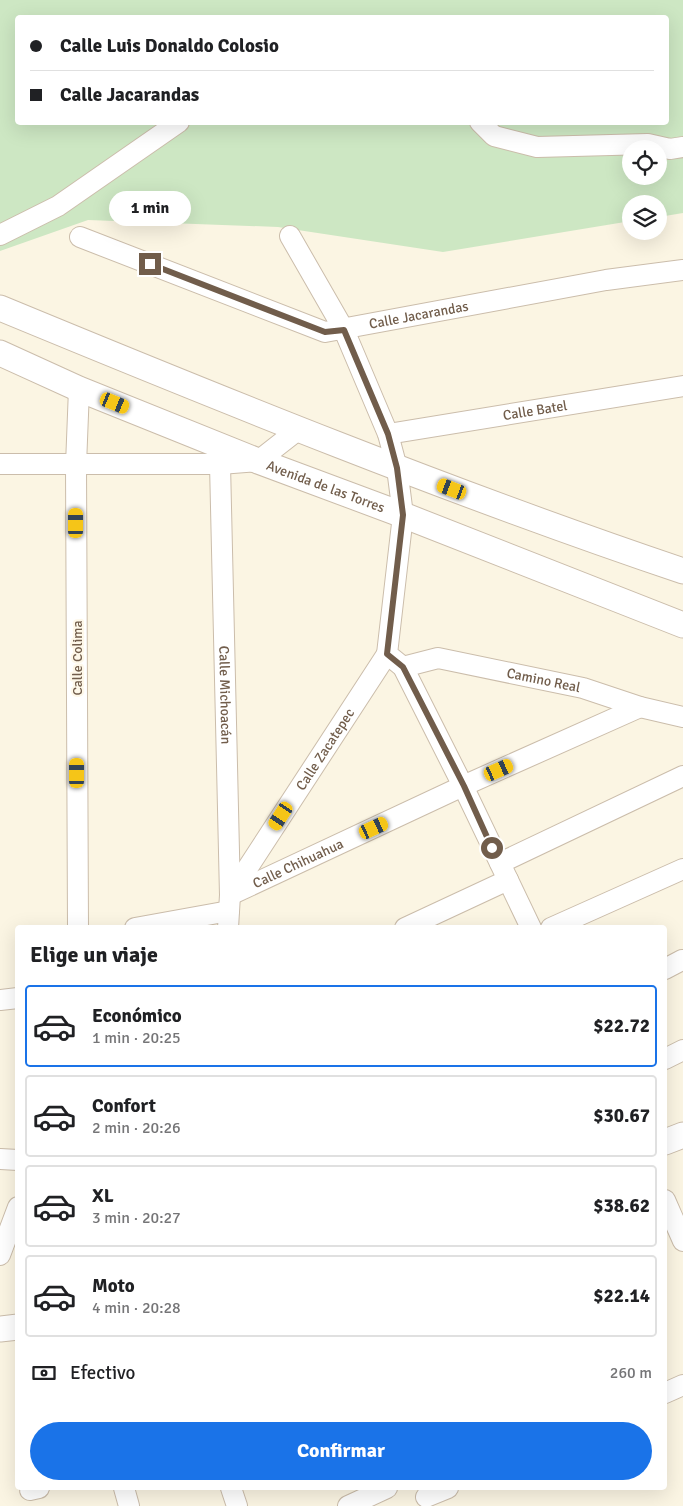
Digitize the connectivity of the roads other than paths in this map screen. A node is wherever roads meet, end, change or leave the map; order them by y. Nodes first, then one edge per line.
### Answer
1 (175, 125) edge
2 (483, 125) edge
3 (683, 147) edge
4 (0, 235) edge
5 (290, 236) dead end
6 (80, 237) dead end
7 (683, 270) edge
8 (0, 308) edge
9 (344, 330) junction
10 (0, 353) edge
11 (683, 386) edge
12 (79, 388) junction
13 (299, 429) junction
14 (388, 434) junction
15 (258, 461) junction
16 (0, 464) edge
17 (220, 464) junction
18 (76, 465) junction
19 (397, 468) junction
20 (403, 515) junction
21 (683, 570) edge
22 (683, 625) edge
23 (387, 654) junction
24 (403, 667) junction
25 (640, 707) junction
26 (683, 717) edge
27 (683, 776) edge
28 (464, 786) junction
29 (683, 869) edge
30 (504, 872) junction
31 (229, 911) edge
32 (78, 925) edge
33 (152, 925) edge
34 (410, 925) edge
35 (530, 925) edge
36 (558, 925) edge
37 (15, 998) edge
38 (0, 1000) edge
39 (683, 1050) edge
40 (667, 1058) edge
41 (683, 1135) edge
42 (667, 1141) edge
43 (0, 1159) edge
44 (15, 1160) edge
45 (667, 1205) edge
46 (15, 1215) edge
47 (683, 1241) edge
48 (0, 1255) edge
49 (15, 1327) edge
50 (0, 1329) edge
51 (683, 1385) edge
52 (667, 1392) edge
53 (125, 1490) edge
54 (232, 1490) edge
55 (384, 1490) edge
56 (443, 1490) edge
57 (426, 1497) edge
58 (129, 1506) edge
59 (237, 1506) edge
60 (348, 1506) edge

1 - 4 street
2 - 3 street
5 - 9 street
6 - 9 street, Calle Jacarandas
7 - 9 street, Calle Jacarandas
8 - 13 street
9 - 14 street
10 - 12 street, Avenida de las Torres
11 - 14 street, Calle Batel
12 - 15 street, Avenida de las Torres
12 - 18 street, Calle Colima
13 - 15 street
13 - 19 street
14 - 19 street
15 - 17 street
15 - 20 street, Avenida de las Torres
16 - 18 street
17 - 18 street
17 - 31 street, Calle Michoacán
18 - 32 street, Calle Colima
19 - 20 street
19 - 21 street
20 - 22 street, Avenida de las Torres
20 - 23 street
23 - 24 street
23 - 31 street, Calle Zacatepec
24 - 25 street, Camino Real
24 - 28 street
25 - 26 street, Camino Real
25 - 28 street, Calle Chihuahua
27 - 30 street
28 - 30 street
28 - 31 street, Calle Chihuahua
29 - 36 street
30 - 34 street
30 - 35 street
31 - 33 street, Calle Chihuahua
37 - 38 street
39 - 40 street
41 - 42 street
43 - 44 street
45 - 47 street
46 - 48 street
49 - 50 street
51 - 52 street
53 - 58 street
54 - 59 street
55 - 60 street
56 - 57 street

